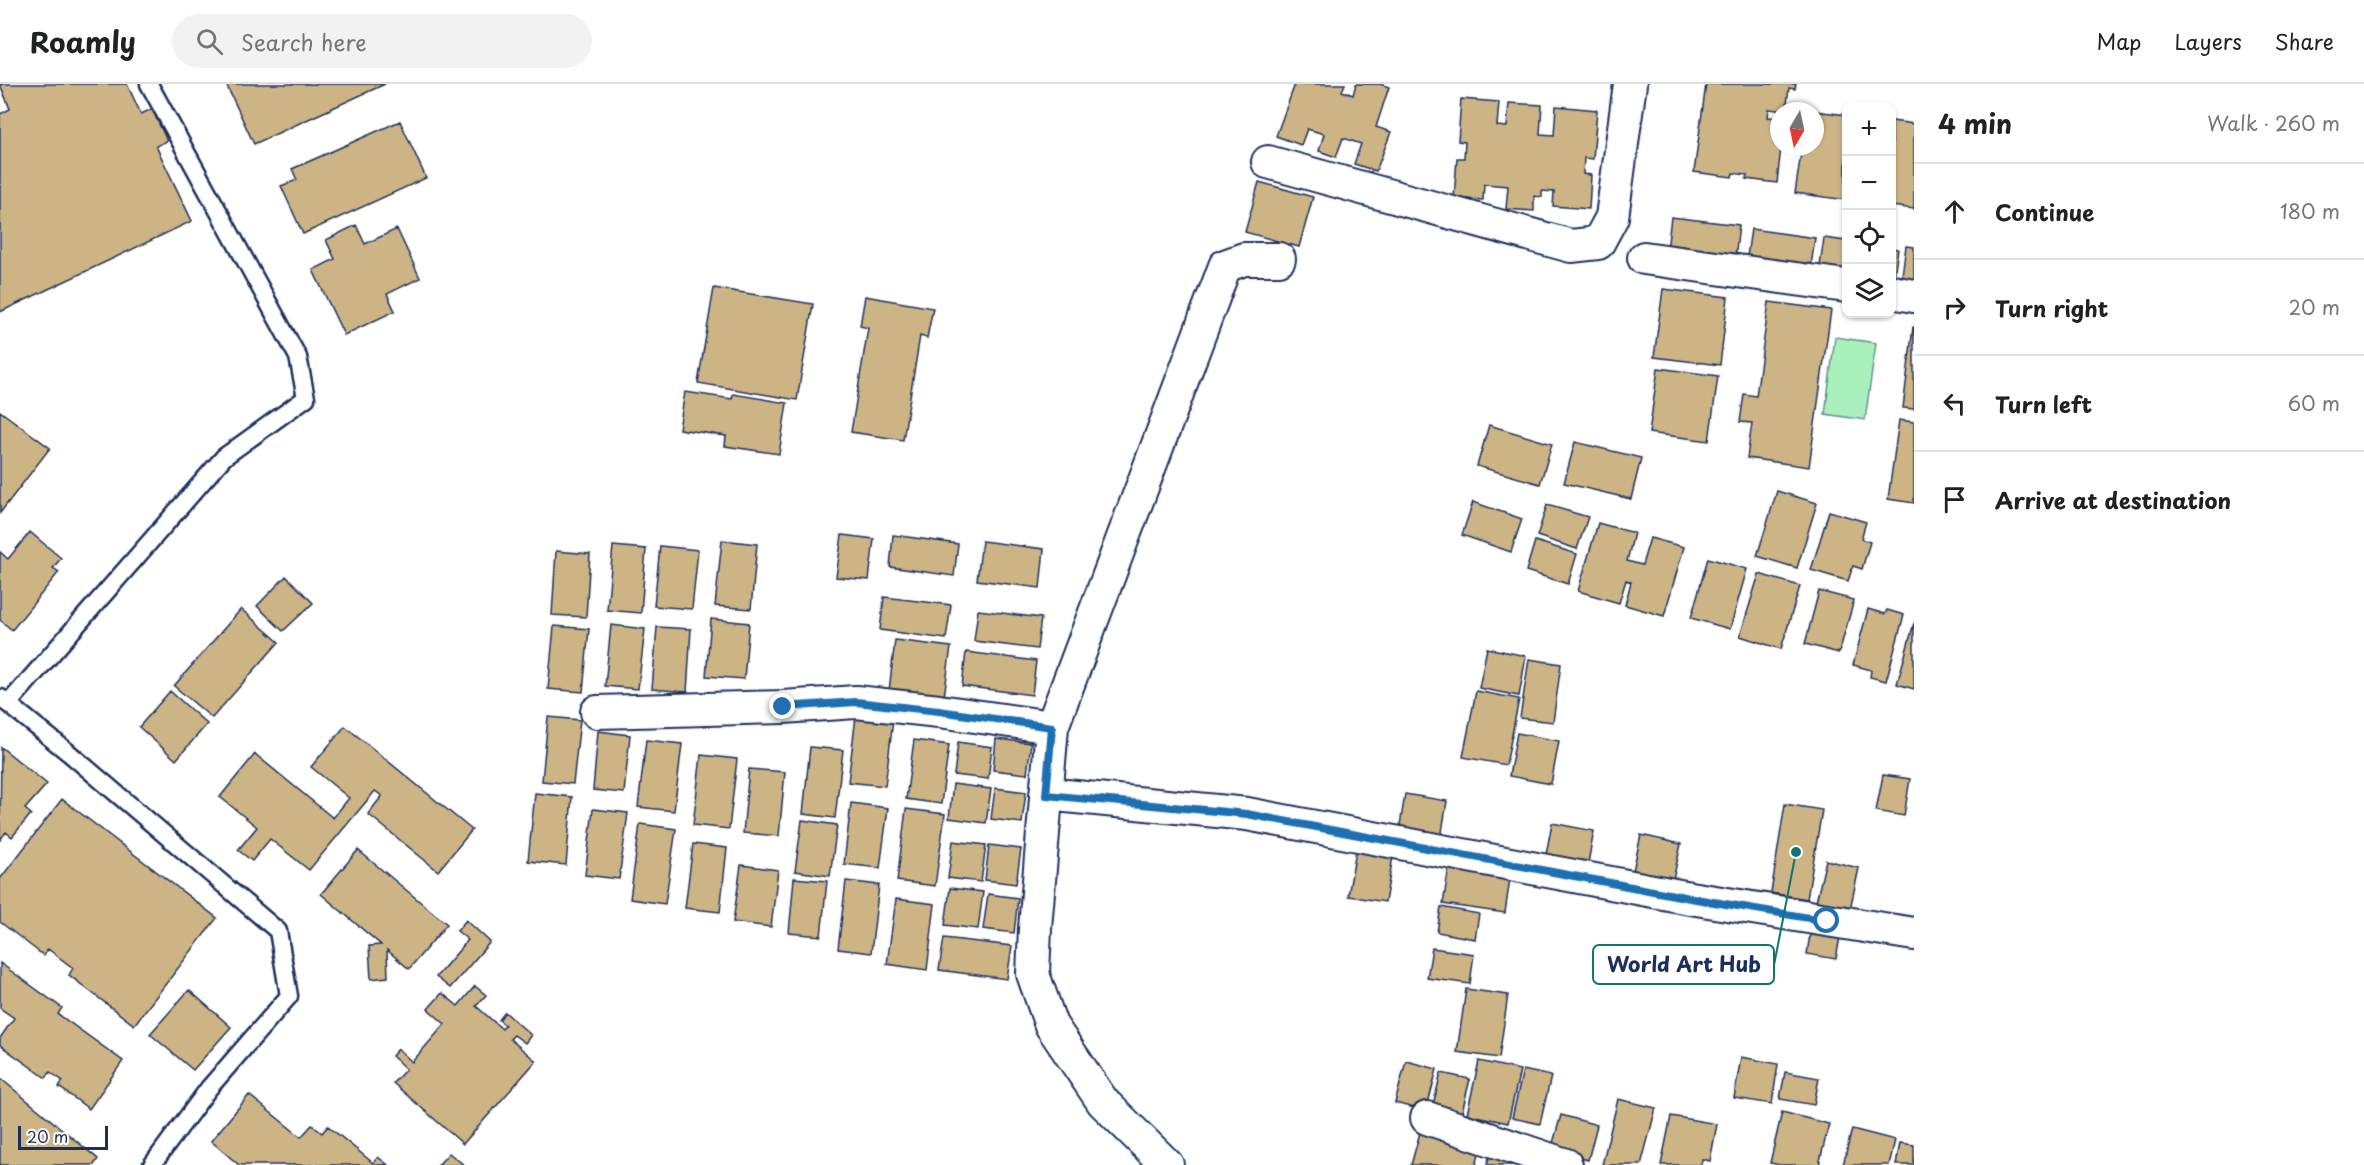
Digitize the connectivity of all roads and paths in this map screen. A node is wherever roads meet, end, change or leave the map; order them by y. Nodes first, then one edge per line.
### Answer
1 (149, 84) edge
2 (1630, 84) edge
3 (1268, 162) dead end
4 (1644, 258) dead end
5 (1279, 259) dead end
6 (1842, 285) edge
7 (1896, 293) edge
8 (1914, 296) edge
9 (4, 701) edge
10 (597, 712) dead end
11 (1052, 727) junction
12 (1046, 795) junction
13 (1914, 934) edge
14 (1427, 1118) dead end
15 (152, 1165) edge
16 (1167, 1165) edge
17 (1566, 1165) edge

1 - 9 lane
2 - 3 street
4 - 6 street
5 - 11 street
7 - 8 street
9 - 15 lane
10 - 11 street
11 - 12 street
12 - 13 street
12 - 16 street
14 - 17 street

